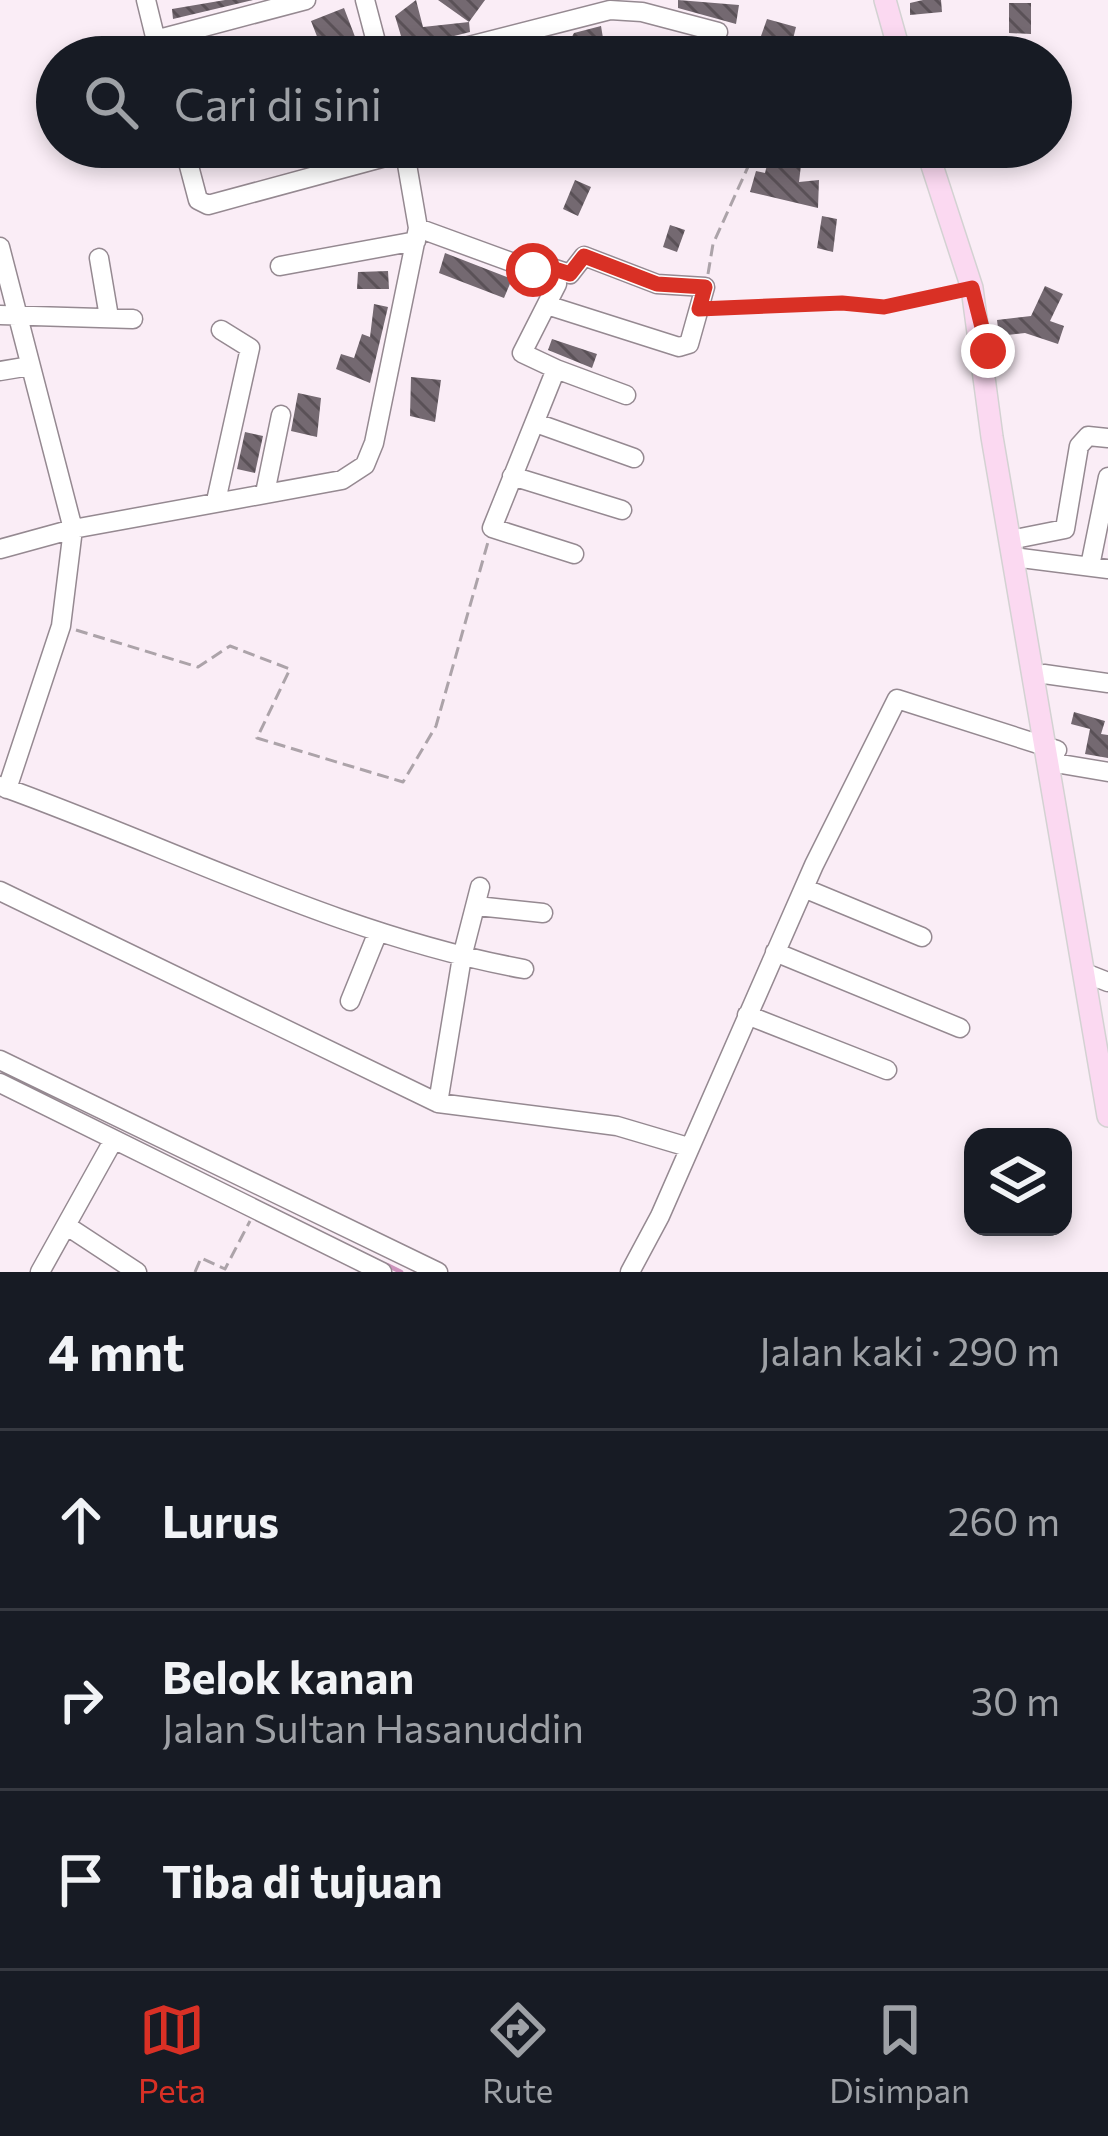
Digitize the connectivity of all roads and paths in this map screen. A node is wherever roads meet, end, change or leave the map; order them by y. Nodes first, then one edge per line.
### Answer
1 (146, 0) edge
2 (306, 0) edge
3 (364, 0) edge
4 (885, 0) edge
5 (643, 6) edge
6 (718, 32) dead end
7 (154, 36) edge
8 (197, 36) edge
9 (374, 36) edge
10 (508, 36) edge
11 (895, 36) edge
12 (190, 168) edge
13 (339, 168) edge
14 (412, 168) edge
15 (747, 168) edge
16 (933, 168) edge
17 (417, 234) junction
18 (0, 247) edge
19 (99, 258) dead end
20 (280, 266) dead end
21 (533, 270) junction
22 (705, 287) junction
23 (972, 288) junction
24 (550, 306) junction
25 (699, 309) junction
26 (9, 315) edge
27 (110, 317) junction
28 (133, 319) dead end
29 (221, 331) dead end
30 (981, 335) junction
31 (30, 367) junction
32 (556, 369) junction
33 (0, 371) edge
34 (626, 394) dead end
35 (281, 415) dead end
36 (536, 423) junction
37 (1108, 438) edge
38 (634, 458) dead end
39 (512, 476) junction
40 (1108, 478) edge
41 (265, 493) junction
42 (216, 501) junction
43 (622, 510) dead end
44 (492, 528) junction
45 (73, 529) junction
46 (0, 549) edge
47 (1019, 550) junction
48 (574, 554) dead end
49 (1099, 567) edge
50 (61, 626) junction
51 (1044, 674) junction
52 (1108, 683) edge
53 (1054, 754) junction
54 (1108, 772) edge
55 (3, 788) edge
56 (806, 889) junction
57 (0, 890) edge
58 (543, 913) dead end
59 (378, 932) junction
60 (922, 937) dead end
61 (775, 952) junction
62 (462, 957) junction
63 (524, 968) dead end
64 (1098, 978) edge
65 (350, 1001) dead end
66 (747, 1015) junction
67 (960, 1028) dead end
68 (1108, 1032) edge
69 (0, 1060) edge
70 (887, 1070) dead end
71 (0, 1083) edge
72 (438, 1103) junction
73 (1108, 1116) edge
74 (113, 1141) junction
75 (688, 1147) junction
76 (256, 1210) junction
77 (67, 1226) junction
78 (40, 1272) edge
79 (137, 1272) edge
80 (195, 1272) edge
81 (382, 1272) edge
82 (439, 1272) edge
83 (630, 1272) edge

1 - 7 street
2 - 8 street
3 - 9 street
4 - 11 main road
5 - 6 street
5 - 10 street
12 - 13 street
14 - 17 street
15 - 22 path
16 - 23 main road
17 - 20 street
17 - 21 street
17 - 41 street
18 - 26 street
19 - 27 street
21 - 22 street
21 - 24 street
22 - 25 street
23 - 25 path
23 - 30 main road
24 - 25 street
24 - 32 street
26 - 27 street
26 - 31 street
27 - 28 street
29 - 42 street
30 - 47 main road
30 - 47 main road
31 - 33 street
31 - 45 street
32 - 34 street
32 - 36 street
35 - 41 street
36 - 38 street
36 - 39 street
37 - 47 street
39 - 43 street
39 - 44 street
40 - 49 street
41 - 42 street
42 - 45 street
44 - 48 street
44 - 50 path
45 - 46 street
45 - 50 street
47 - 49 street
47 - 51 main road
47 - 53 main road
50 - 55 street
51 - 52 street
51 - 53 main road
53 - 54 street
53 - 56 street
53 - 64 main road
55 - 59 street
56 - 60 street
56 - 61 street
57 - 72 street
58 - 62 street
59 - 62 street
59 - 65 street
61 - 66 street
61 - 67 street
62 - 63 street
62 - 72 street
64 - 68 main road
64 - 73 main road
66 - 70 street
66 - 75 street
69 - 82 street
71 - 74 street
72 - 75 street
74 - 76 street
74 - 77 street
75 - 83 street
76 - 80 path
76 - 81 street
77 - 78 street
77 - 79 street

